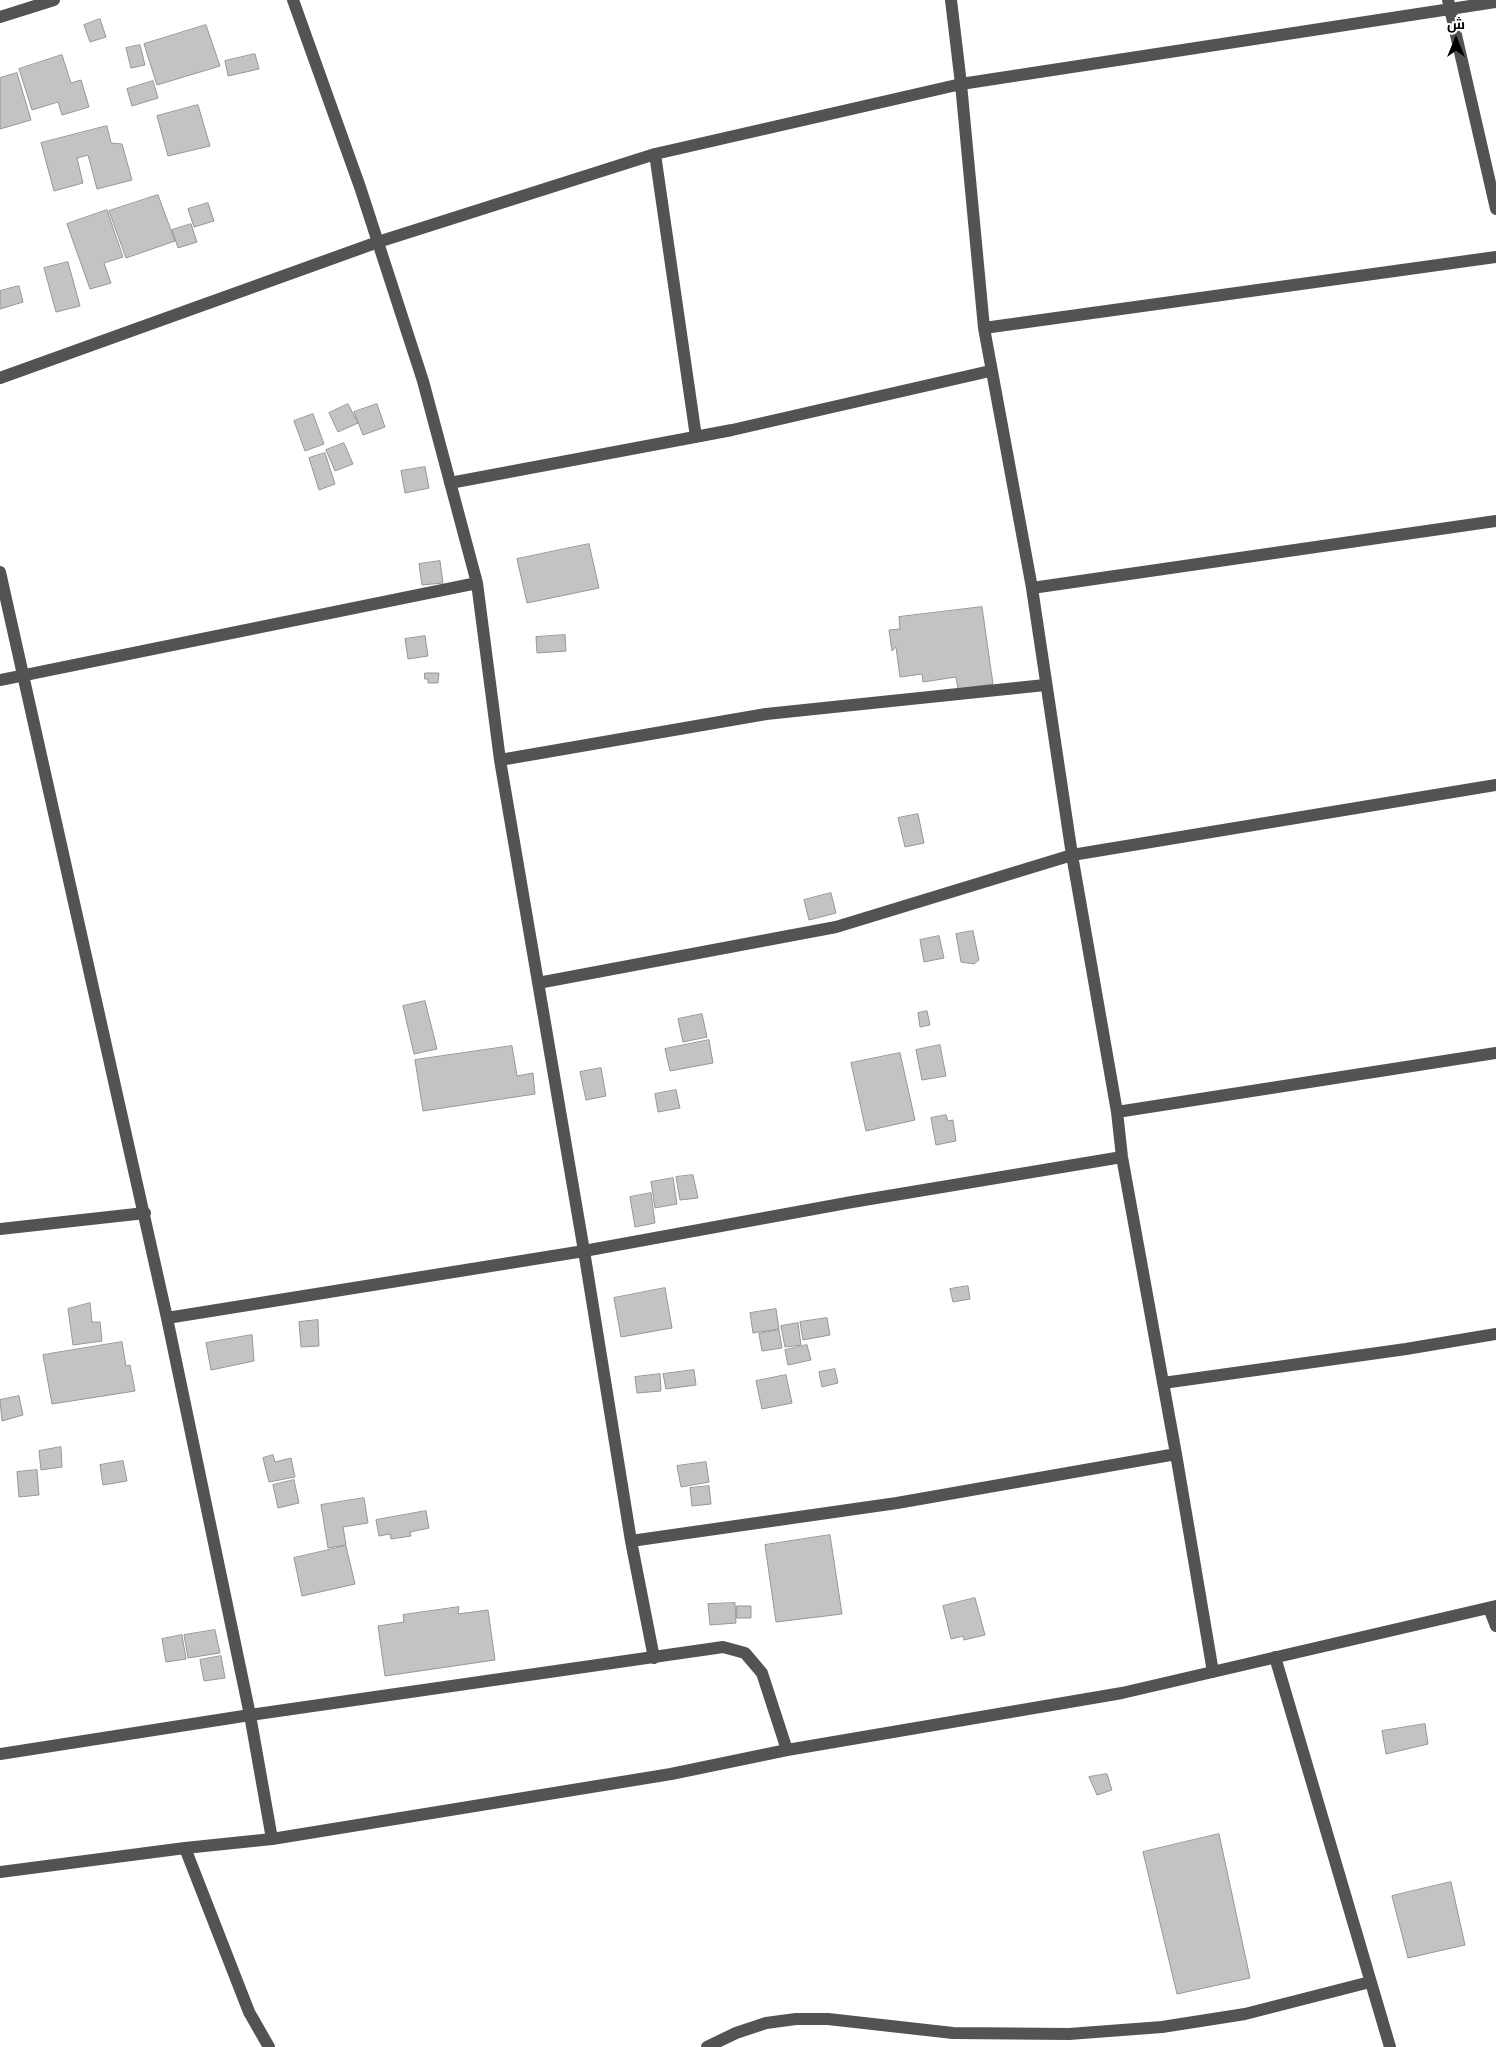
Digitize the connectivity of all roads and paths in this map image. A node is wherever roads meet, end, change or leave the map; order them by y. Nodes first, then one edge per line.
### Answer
1 (54, 0) edge
2 (293, 0) edge
3 (951, 0) edge
4 (1496, 2) edge
5 (1449, 5) edge
6 (0, 17) edge
7 (962, 84) junction
8 (655, 154) junction
9 (1496, 209) edge
10 (378, 242) junction
11 (1496, 257) edge
12 (984, 328) junction
13 (990, 372) junction
14 (0, 378) edge
15 (696, 437) junction
16 (450, 483) junction
17 (1496, 521) edge
18 (0, 572) edge
19 (476, 583) junction
20 (1032, 588) junction
21 (24, 676) junction
22 (0, 680) edge
23 (1045, 685) junction
24 (500, 760) junction
25 (1496, 785) edge
26 (1072, 856) junction
27 (538, 983) junction
28 (1496, 1053) edge
29 (1117, 1112) junction
30 (1122, 1157) junction
31 (145, 1213) junction
32 (0, 1229) edge
33 (584, 1251) junction
34 (167, 1318) junction
35 (1496, 1334) edge
36 (1163, 1382) junction
37 (1176, 1454) junction
38 (631, 1541) junction
39 (1493, 1607) edge
40 (1496, 1626) edge
41 (1275, 1657) junction
42 (654, 1658) junction
43 (1213, 1672) junction
44 (250, 1715) junction
45 (787, 1750) junction
46 (0, 1754) edge
47 (272, 1839) junction
48 (185, 1848) junction
49 (0, 1872) edge
50 (1370, 1982) junction
51 (269, 2047) edge
52 (706, 2047) edge
53 (1390, 2047) edge

1 - 6 street
2 - 10 street
3 - 7 street
4 - 5 street
5 - 7 street
5 - 9 street
7 - 8 street
7 - 12 street
8 - 10 street
8 - 15 street
10 - 14 street
10 - 16 street
11 - 12 street
12 - 13 street
13 - 15 street
13 - 20 street
15 - 16 street
16 - 19 street
17 - 20 street
18 - 21 street
19 - 21 street
19 - 24 street
20 - 23 street
21 - 22 street
21 - 31 street
23 - 24 street
23 - 26 street
24 - 27 street
25 - 26 street
26 - 27 street
26 - 29 street
27 - 33 street
28 - 29 street
29 - 30 street
30 - 33 street
30 - 36 street
31 - 32 street
31 - 34 street
33 - 34 street
33 - 38 street
34 - 44 street
35 - 36 street
36 - 37 street
37 - 38 street
37 - 43 street
38 - 42 street
39 - 40 street
39 - 41 street
41 - 43 street
41 - 50 street
42 - 44 street
42 - 45 street
43 - 45 street
44 - 46 street
44 - 47 street
45 - 47 street
47 - 48 street
48 - 49 street
48 - 51 street
50 - 52 street
50 - 53 street

